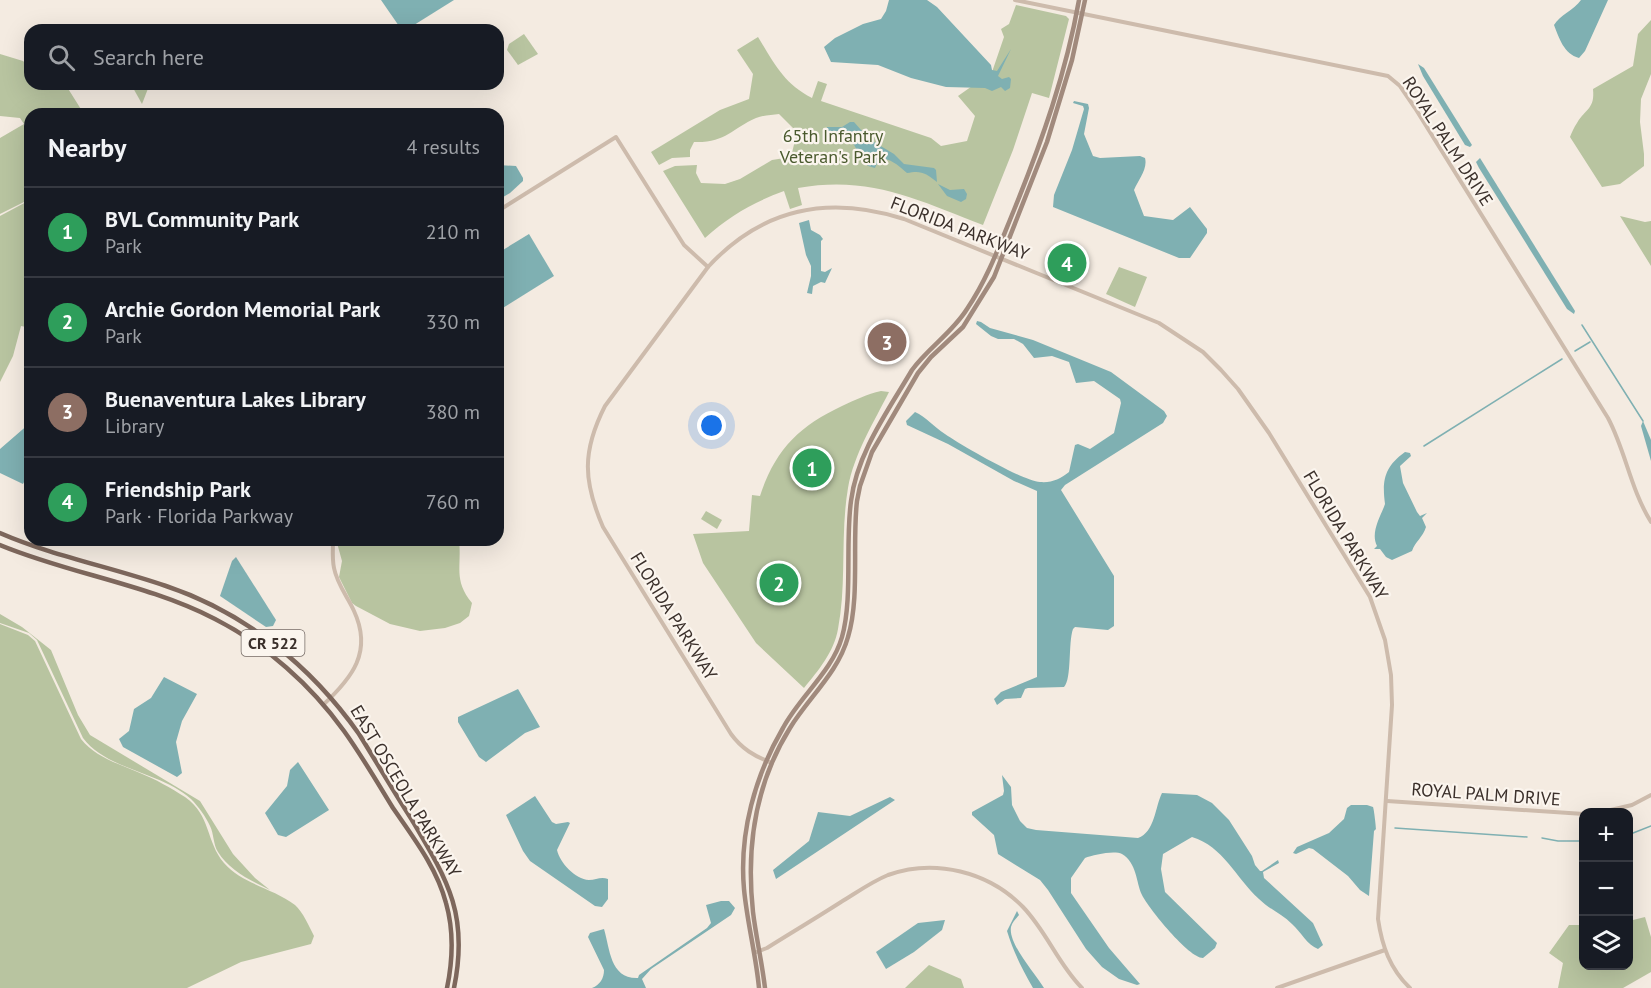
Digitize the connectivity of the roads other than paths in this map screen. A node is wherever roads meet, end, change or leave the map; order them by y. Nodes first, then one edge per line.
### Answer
1 (1015, 0) edge
2 (1079, 0) edge
3 (1085, 0) edge
4 (1079, 14) junction
5 (504, 207) edge
6 (998, 257) junction
7 (708, 267) junction
8 (1651, 522) edge
9 (0, 533) edge
10 (24, 542) edge
11 (0, 545) edge
12 (37, 546) edge
13 (333, 546) edge
14 (331, 697) junction
15 (323, 705) junction
16 (766, 760) junction
17 (772, 763) junction
18 (1651, 795) edge
19 (1387, 801) junction
20 (1621, 808) edge
21 (1579, 814) edge
22 (1384, 951) junction
23 (757, 953) junction
24 (447, 988) edge
25 (454, 988) edge
26 (759, 988) edge
27 (765, 988) edge
28 (1082, 988) edge
29 (1277, 988) edge
30 (1410, 988) edge

1 - 4 street, ROYAL PALM DRIVE
2 - 4 main road
3 - 4 main road
4 - 6 main road
4 - 8 street, ROYAL PALM DRIVE
5 - 7 street
6 - 7 street, FLORIDA PARKWAY
6 - 16 main road
6 - 17 main road
6 - 19 street, FLORIDA PARKWAY
7 - 16 street, FLORIDA PARKWAY
9 - 10 main road, EAST OSCEOLA PARKWAY / CR 522
11 - 15 main road, EAST OSCEOLA PARKWAY / CR 522
12 - 14 main road, EAST OSCEOLA PARKWAY / CR 522
13 - 14 street
14 - 15 street
14 - 25 main road, EAST OSCEOLA PARKWAY / CR 522
15 - 24 main road, EAST OSCEOLA PARKWAY / CR 522
16 - 17 street, FLORIDA PARKWAY
16 - 23 main road
17 - 23 main road
18 - 20 street
19 - 21 street, ROYAL PALM DRIVE
19 - 22 street, FLORIDA PARKWAY
22 - 29 street
22 - 30 street, FLORIDA PARKWAY
23 - 26 main road
23 - 27 main road
23 - 28 street

